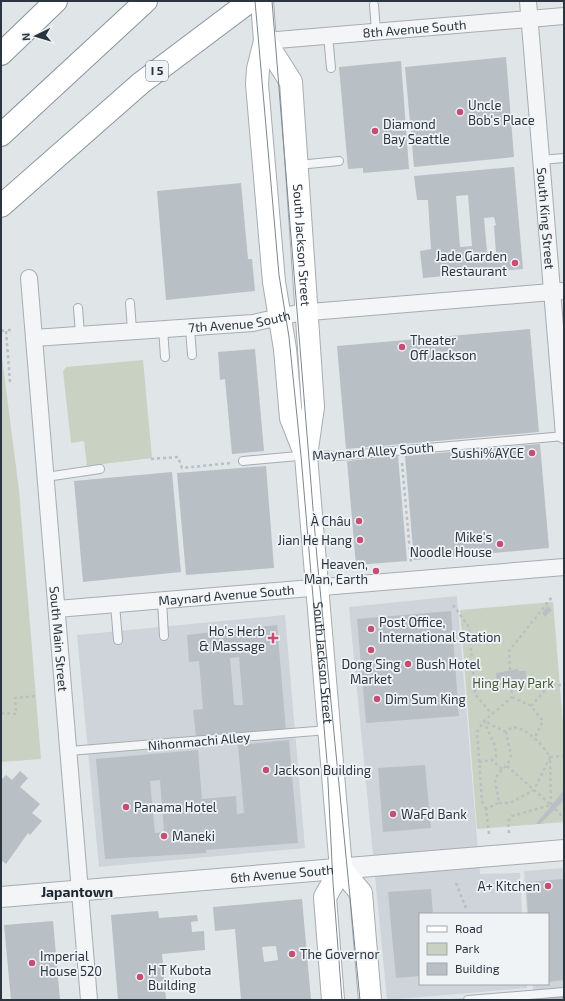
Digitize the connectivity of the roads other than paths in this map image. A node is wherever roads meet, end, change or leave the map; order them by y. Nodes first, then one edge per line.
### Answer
1 (56, 1) edge
2 (146, 1) edge
3 (250, 1) edge
4 (262, 1) edge
5 (528, 1) edge
6 (374, 5) dead end
7 (564, 16) edge
8 (530, 19) junction
9 (376, 31) junction
10 (328, 36) junction
11 (265, 41) junction
12 (1, 54) edge
13 (331, 68) dead end
14 (1, 135) edge
15 (564, 158) edge
16 (339, 160) dead end
17 (541, 160) junction
18 (297, 165) junction
19 (1, 206) edge
20 (29, 278) dead end
21 (558, 291) edge
22 (130, 303) dead end
23 (78, 308) dead end
24 (308, 312) junction
25 (279, 317) junction
26 (163, 328) junction
27 (190, 328) junction
28 (132, 330) junction
29 (80, 334) junction
30 (34, 338) junction
31 (192, 355) dead end
32 (165, 357) dead end
33 (564, 436) edge
34 (306, 456) junction
35 (243, 461) road end
36 (100, 469) dead end
37 (46, 477) junction
38 (564, 567) edge
39 (317, 588) junction
40 (162, 600) junction
41 (115, 604) junction
42 (57, 609) junction
43 (164, 636) dead end
44 (118, 640) dead end
45 (329, 730) junction
46 (69, 752) junction
47 (564, 850) edge
48 (341, 869) junction
49 (80, 890) junction
50 (1, 897) edge
51 (564, 992) edge
52 (90, 1000) edge
53 (333, 1000) edge
54 (370, 1000) edge
55 (468, 1000) edge

1 - 12 main road
2 - 14 main road
3 - 19 main road, I 5
4 - 11 main road, South Jackson Street
5 - 8 street, South King Street
6 - 9 lane
7 - 8 street, 8th Avenue South
8 - 9 street, 8th Avenue South
8 - 17 street, South King Street
9 - 10 street, 8th Avenue South
10 - 11 street, 8th Avenue South
10 - 13 lane
11 - 18 main road, South Jackson Street
11 - 25 main road, South Jackson Street
15 - 17 lane
16 - 18 lane
17 - 21 street, South King Street
18 - 24 main road, South Jackson Street
20 - 30 street, South Main Street
21 - 24 street, 7th Avenue South
21 - 33 street, South King Street
22 - 28 lane
23 - 29 lane
24 - 25 street, 7th Avenue South
24 - 34 main road, South Jackson Street
25 - 27 street, 7th Avenue South
25 - 34 main road, South Jackson Street
26 - 27 street, 7th Avenue South
26 - 28 street, 7th Avenue South
26 - 32 lane
27 - 31 lane
28 - 29 street, 7th Avenue South
29 - 30 street, 7th Avenue South
30 - 37 street, South Main Street
33 - 34 lane, Maynard Alley South
34 - 35 lane, Maynard Alley South
34 - 39 main road, South Jackson Street
36 - 37 lane
37 - 42 street, South Main Street
38 - 39 street, Maynard Avenue South
39 - 40 street, Maynard Avenue South
39 - 45 main road, South Jackson Street
40 - 41 street, Maynard Avenue South
40 - 43 lane
41 - 42 street, Maynard Avenue South
41 - 44 lane
42 - 46 street, South Main Street
45 - 46 lane, Nihonmachi Alley
45 - 48 main road, South Jackson Street
46 - 49 street, South Main Street
47 - 48 street, 6th Avenue South
48 - 49 street, 6th Avenue South
48 - 53 main road
48 - 54 main road
49 - 50 street, 6th Avenue South
49 - 52 street, South Main Street
51 - 55 lane

